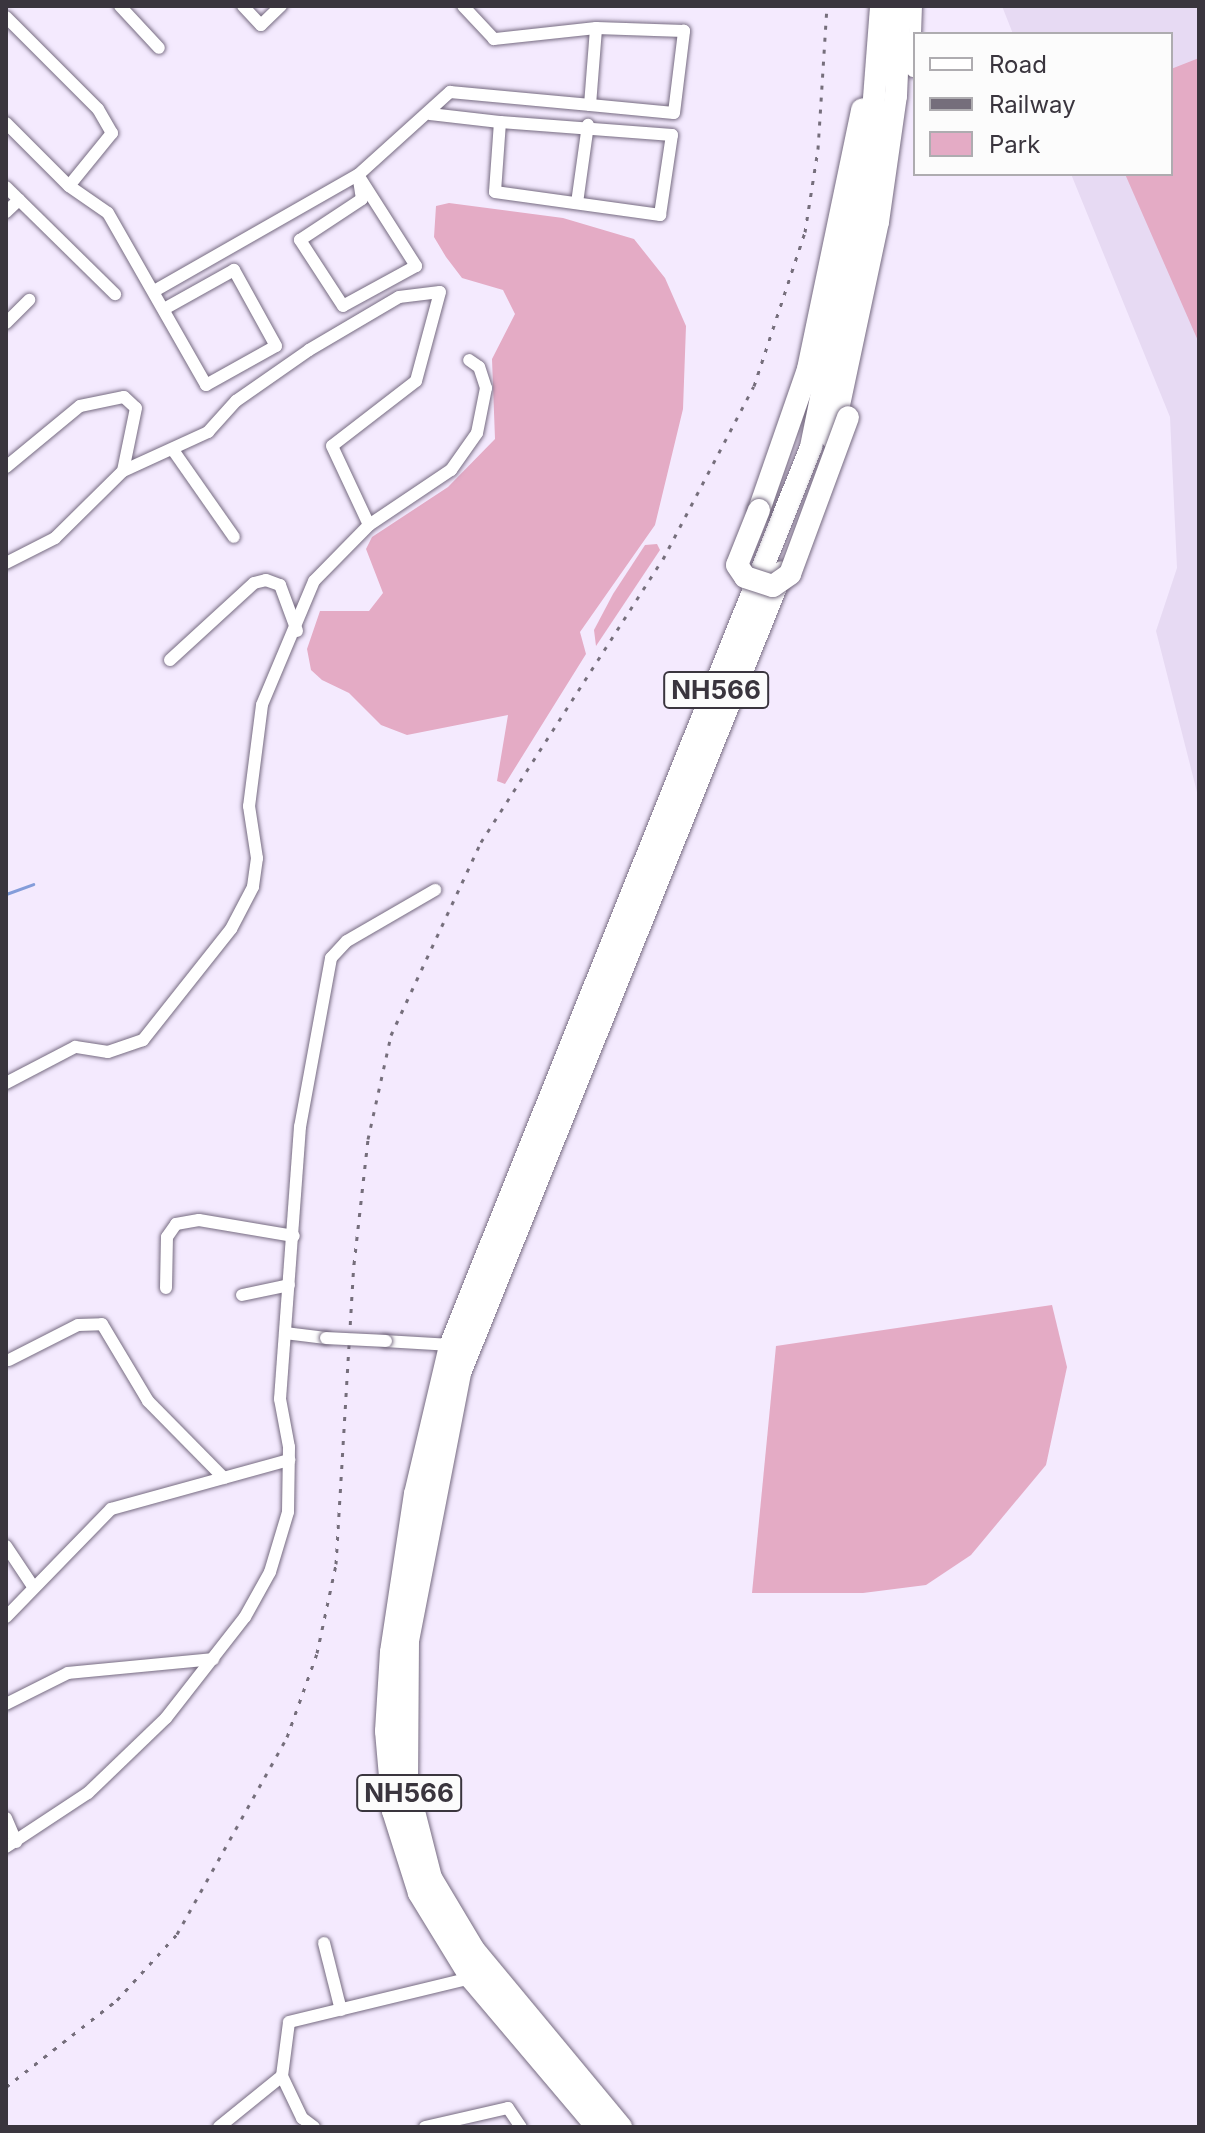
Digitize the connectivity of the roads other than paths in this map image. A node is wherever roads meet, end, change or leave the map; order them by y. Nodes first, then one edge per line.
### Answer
1 (120, 6) edge
2 (243, 6) edge
3 (281, 6) edge
4 (463, 6) edge
5 (881, 6) edge
6 (900, 6) edge
7 (916, 6) edge
8 (6, 17) edge
9 (596, 28) junction
10 (915, 32) edge
11 (913, 45) edge
12 (159, 48) dead end
13 (909, 67) edge
14 (878, 72) junction
15 (590, 105) junction
16 (430, 114) junction
17 (500, 122) junction
18 (6, 123) edge
19 (588, 125) junction
20 (358, 175) junction
21 (69, 186) junction
22 (6, 187) edge
23 (19, 200) junction
24 (577, 203) junction
25 (6, 212) edge
26 (156, 290) junction
27 (115, 294) dead end
28 (29, 300) dead end
29 (166, 308) junction
30 (6, 323) edge
31 (469, 360) dead end
32 (173, 450) junction
33 (6, 467) edge
34 (123, 471) junction
35 (369, 525) junction
36 (234, 537) dead end
37 (6, 563) edge
38 (297, 631) junction
39 (170, 660) dead end
40 (435, 890) dead end
41 (6, 1083) edge
42 (294, 1236) junction
43 (289, 1285) junction
44 (166, 1288) dead end
45 (242, 1295) dead end
46 (285, 1333) junction
47 (473, 1339) junction
48 (450, 1346) junction
49 (9, 1360) dead end
50 (289, 1460) junction
51 (224, 1478) junction
52 (6, 1546) edge
53 (34, 1588) junction
54 (6, 1617) edge
55 (213, 1659) junction
56 (6, 1704) edge
57 (6, 1818) edge
58 (11, 1844) edge
59 (324, 1943) dead end
60 (471, 1978) junction
61 (341, 2010) junction
62 (282, 2076) junction
63 (219, 2127) edge
64 (314, 2127) edge
65 (425, 2127) edge
66 (521, 2127) edge
67 (597, 2127) edge
68 (621, 2127) edge

1 - 12 street
2 - 3 street
4 - 9 street
5 - 14 highway, NH566
6 - 13 highway, NH566
7 - 10 street
8 - 21 street
9 - 15 street
9 - 15 street
11 - 13 street
13 - 14 highway, bridge
13 - 47 highway, NH566
14 - 48 highway, NH566
15 - 16 street
16 - 17 street
16 - 20 street
17 - 19 street
17 - 24 street
18 - 21 street
19 - 24 street
19 - 24 street
20 - 20 street
20 - 26 street
21 - 26 street
22 - 23 street
23 - 25 street
23 - 27 street
26 - 29 street
28 - 30 street
29 - 29 street
31 - 35 street
32 - 34 street
32 - 35 street
32 - 36 street
33 - 34 street
34 - 37 street
35 - 38 street
38 - 39 street
38 - 41 street
40 - 42 street
42 - 43 street
42 - 44 street
43 - 45 street
43 - 46 street
46 - 48 street, bridge
46 - 50 street
47 - 48 street
47 - 68 highway, NH566
48 - 60 highway, NH566
49 - 51 street
50 - 51 street
50 - 55 street
51 - 53 street
52 - 53 street
53 - 54 street
55 - 56 street
55 - 58 street
57 - 58 street
59 - 61 street
60 - 61 street
60 - 67 highway, NH566
61 - 62 street
62 - 63 street
62 - 64 street
65 - 66 street

